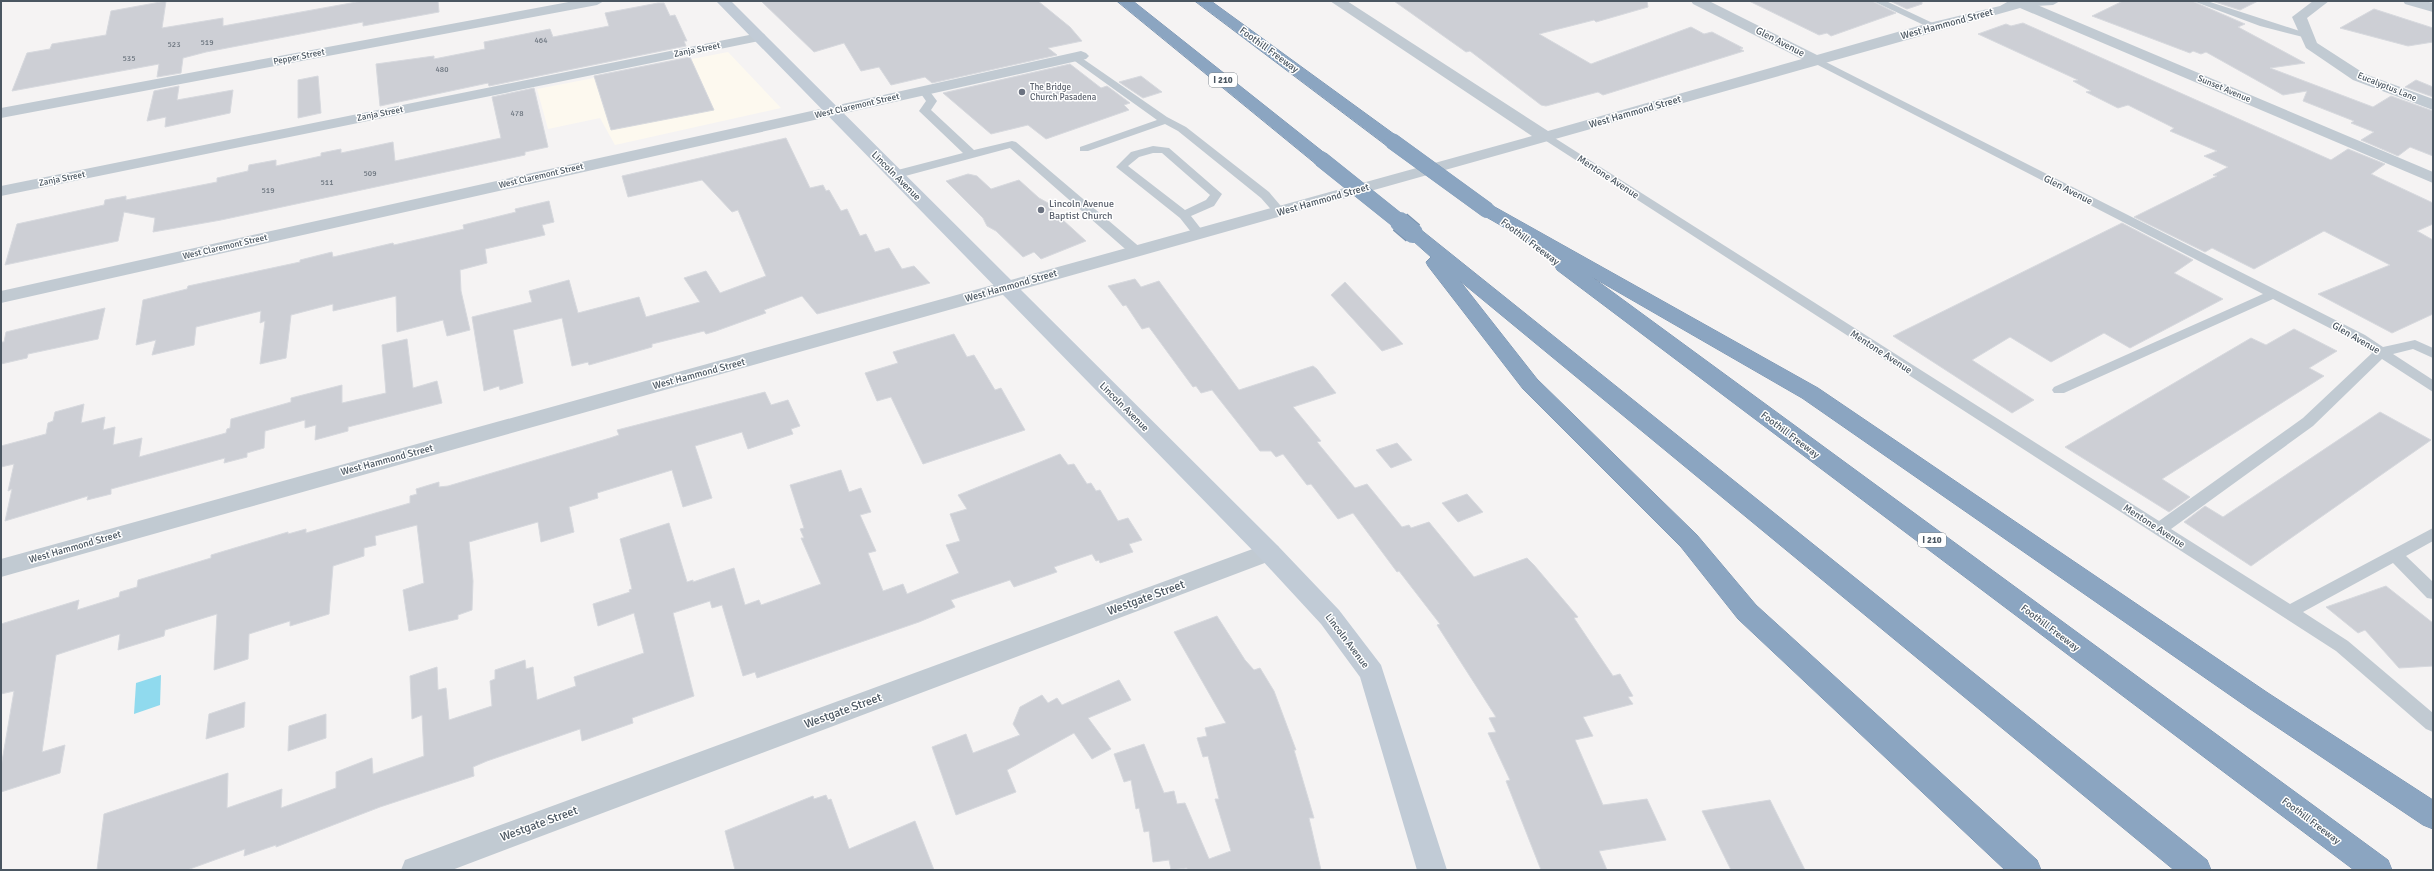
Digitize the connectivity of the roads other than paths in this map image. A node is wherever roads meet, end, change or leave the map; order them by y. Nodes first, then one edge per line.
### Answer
1 (597, 1) edge
2 (723, 1) edge
3 (1124, 1) edge
4 (1202, 1) edge
5 (1337, 1) edge
6 (1698, 1) edge
7 (1878, 1) edge
8 (2053, 1) edge
9 (2198, 1) edge
10 (2322, 1) edge
11 (2410, 1) edge
12 (2019, 2) edge
13 (2433, 8) edge
14 (1934, 26) junction
15 (2307, 36) junction
16 (759, 37) junction
17 (1079, 56) joint
18 (1816, 60) junction
19 (924, 91) junction
20 (2433, 105) edge
21 (832, 112) junction
22 (1, 113) edge
23 (1166, 120) junction
24 (1546, 138) junction
25 (1084, 149) dead end
26 (972, 154) junction
27 (894, 174) junction
28 (2433, 178) edge
29 (1, 191) edge
30 (1487, 210) junction
31 (1280, 212) junction
32 (1184, 215) junction
33 (1413, 233) junction
34 (1199, 234) junction
35 (1137, 252) junction
36 (1006, 288) junction
37 (2273, 294) junction
38 (1, 297) edge
39 (2381, 352) junction
40 (2433, 354) edge
41 (2433, 387) edge
42 (2059, 390) dead end
43 (2159, 530) junction
44 (2433, 534) edge
45 (1269, 552) junction
46 (2395, 555) junction
47 (1, 568) edge
48 (2433, 593) edge
49 (2289, 612) junction
50 (2433, 724) edge
51 (2433, 816) edge
52 (416, 870) edge
53 (1432, 870) edge
54 (2026, 870) edge
55 (2196, 870) edge
56 (2377, 870) edge

1 - 22 street, Pepper Street
2 - 16 main road, Lincoln Avenue
3 - 33 highway, I 210, bridge
4 - 30 highway, Foothill Freeway / I 210, bridge
5 - 24 street, Mentone Avenue
6 - 18 street, Glen Avenue
7 - 14 lane
8 - 12 street, West Hammond Street
9 - 15 lane
10 - 15 street, Eucalyptus Lane
11 - 13 street
12 - 14 street, West Hammond Street
12 - 28 street, Sunset Avenue
14 - 18 street, West Hammond Street
15 - 20 street, Eucalyptus Lane
16 - 21 main road, Lincoln Avenue
16 - 29 street, Zanja Street
17 - 19 street, West Claremont Street
17 - 23 lane
18 - 24 street, West Hammond Street
18 - 37 lane, Glen Avenue
19 - 21 street, West Claremont Street
19 - 26 lane
21 - 27 main road, Lincoln Avenue
21 - 38 street, West Claremont Street
23 - 25 lane
23 - 31 lane
24 - 31 street, West Hammond Street
24 - 43 lane, Mentone Avenue
26 - 27 lane
26 - 35 lane
27 - 36 main road, Lincoln Avenue
30 - 51 highway
30 - 56 highway, Foothill Freeway / I 210
31 - 34 street, West Hammond Street
32 - 32 lane
32 - 34 lane
33 - 54 highway
33 - 55 highway, I 210
34 - 35 street, West Hammond Street
35 - 36 street, West Hammond Street
36 - 45 main road, Lincoln Avenue
36 - 47 street, West Hammond Street
37 - 39 lane, Glen Avenue
37 - 42 lane
39 - 40 lane
39 - 41 lane, Glen Avenue
39 - 43 lane
43 - 49 lane, Mentone Avenue
44 - 46 lane
45 - 52 street, Westgate Street
45 - 53 main road, Lincoln Avenue
46 - 48 lane
46 - 49 lane
49 - 50 lane, Mentone Avenue

